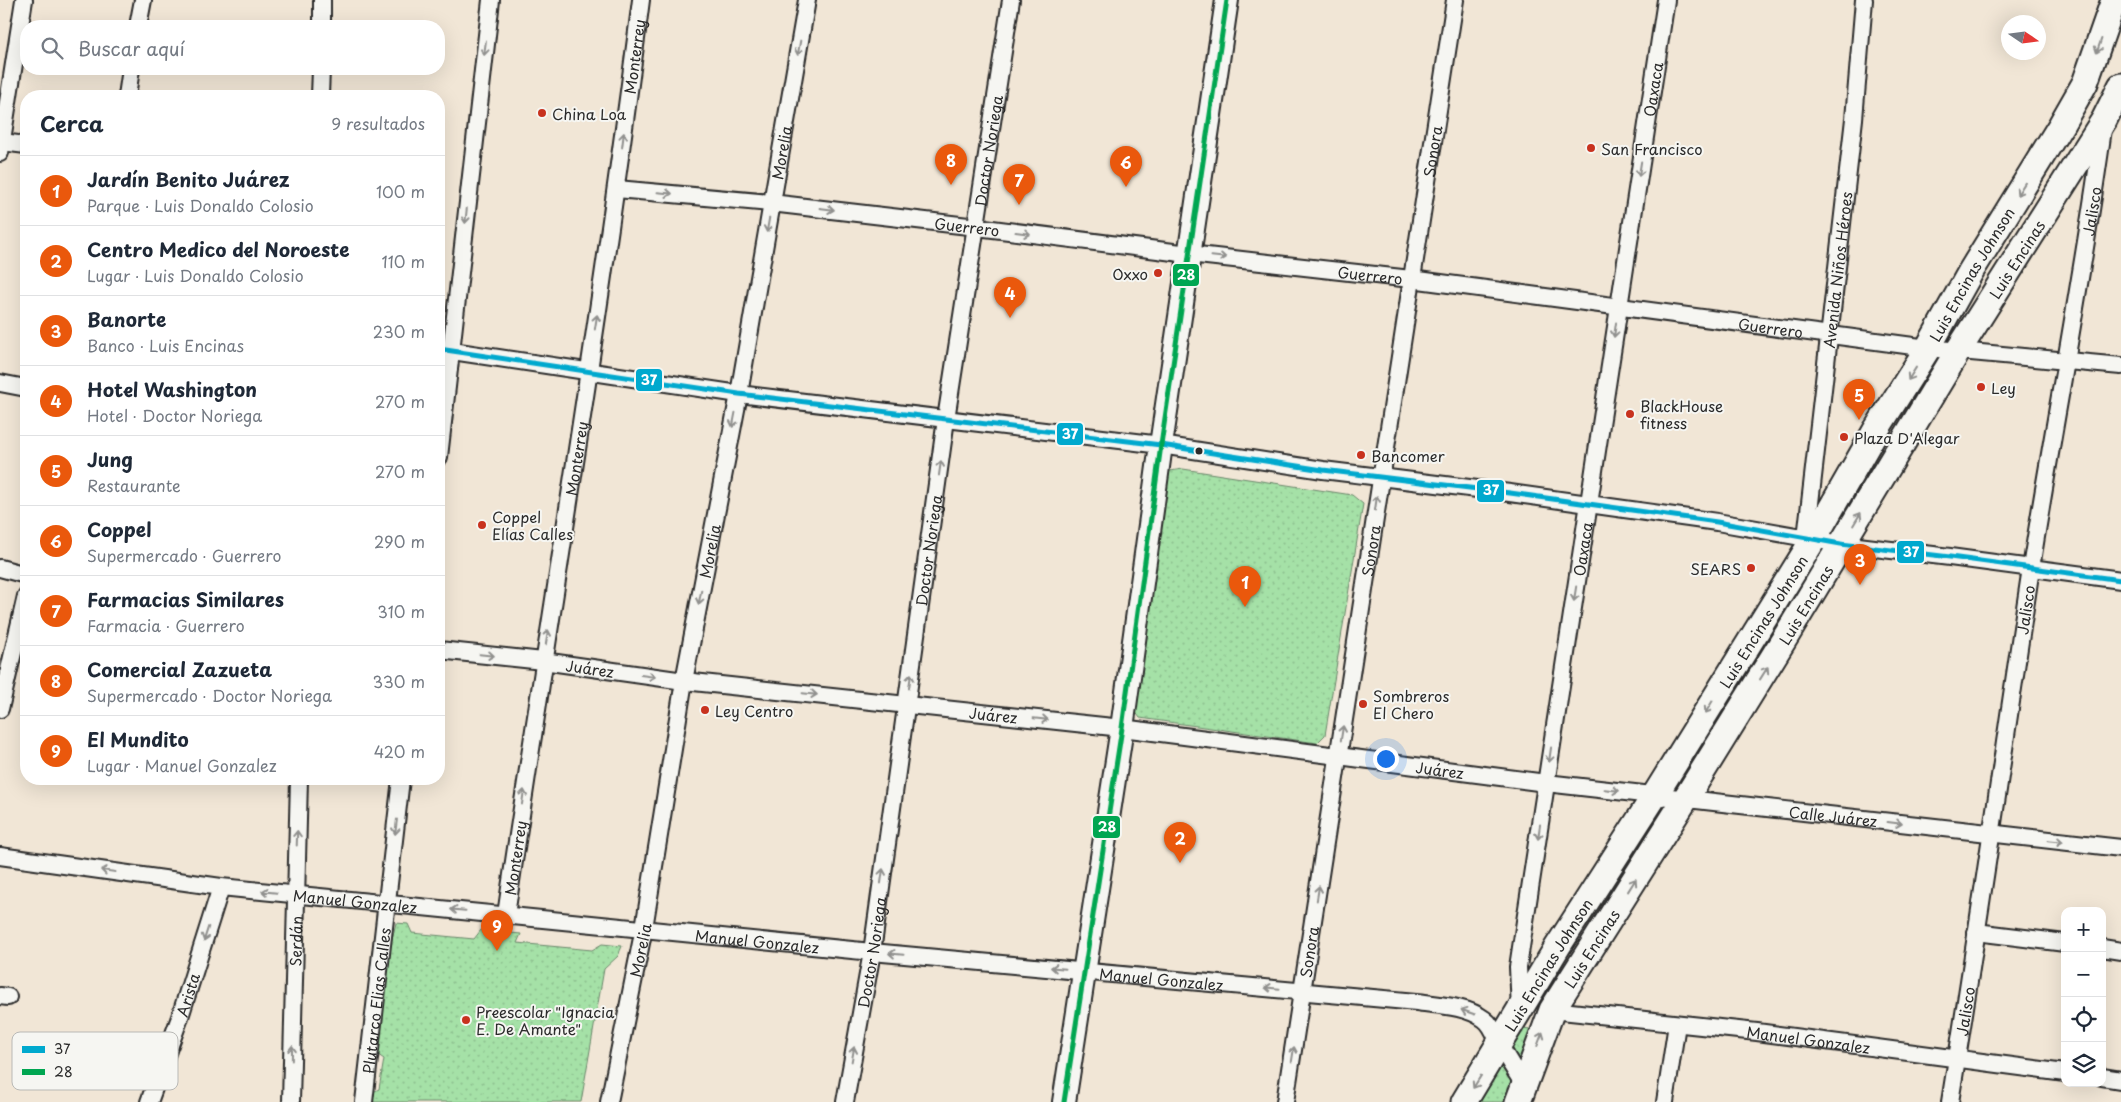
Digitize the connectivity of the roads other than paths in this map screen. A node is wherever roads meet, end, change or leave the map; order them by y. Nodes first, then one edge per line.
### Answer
1 (24, 0) edge
2 (143, 0) edge
3 (322, 0) edge
4 (491, 0) edge
5 (640, 0) edge
6 (807, 0) edge
7 (1011, 0) edge
8 (1226, 0) edge
9 (1455, 0) edge
10 (1666, 0) edge
11 (1864, 0) edge
12 (2114, 0) edge
13 (21, 20) edge
14 (139, 20) edge
15 (322, 20) edge
16 (20, 26) edge
17 (131, 75) edge
18 (321, 75) edge
19 (2121, 86) edge
20 (128, 90) edge
21 (320, 90) edge
22 (2104, 120) junction
23 (20, 145) edge
24 (1, 147) edge
25 (617, 189) junction
26 (772, 203) junction
27 (977, 227) junction
28 (1189, 254) junction
29 (1411, 279) junction
30 (1618, 307) junction
31 (1830, 334) junction
32 (1928, 348) junction
33 (445, 350) edge
34 (1958, 351) junction
35 (2065, 361) junction
36 (2121, 366) edge
37 (588, 371) junction
38 (0, 384) edge
39 (20, 387) edge
40 (739, 394) junction
41 (946, 419) junction
42 (1161, 445) junction
43 (1380, 477) junction
44 (1589, 504) junction
45 (1809, 539) junction
46 (1841, 544) junction
47 (0, 568) edge
48 (2032, 568) junction
49 (20, 573) edge
50 (2121, 580) edge
51 (20, 620) edge
52 (445, 651) edge
53 (543, 661) junction
54 (684, 681) junction
55 (2, 692) edge
56 (906, 704) junction
57 (0, 709) edge
58 (1122, 728) junction
59 (1339, 757) junction
60 (1546, 783) junction
61 (299, 785) edge
62 (400, 785) edge
63 (1655, 795) junction
64 (1686, 798) junction
65 (1992, 834) junction
66 (2121, 848) edge
67 (0, 856) edge
68 (221, 887) junction
69 (296, 894) junction
70 (387, 904) junction
71 (506, 915) junction
72 (644, 928) junction
73 (1976, 932) junction
74 (2061, 943) edge
75 (2106, 949) edge
76 (2121, 951) edge
77 (872, 952) junction
78 (1084, 970) junction
79 (1303, 991) junction
80 (1520, 1010) junction
81 (1552, 1010) junction
82 (1677, 1024) junction
83 (174, 1032) edge
84 (1500, 1046) junction
85 (1957, 1059) junction
86 (2061, 1072) edge
87 (2106, 1078) edge
88 (2121, 1080) edge
89 (153, 1090) edge
90 (1521, 1094) edge
91 (148, 1102) edge
92 (292, 1102) edge
93 (364, 1102) edge
94 (609, 1102) edge
95 (845, 1102) edge
96 (1064, 1102) edge
97 (1285, 1102) edge
98 (1464, 1102) edge
99 (1665, 1102) edge
100 (1950, 1102) edge

1 - 13 street
2 - 14 street
3 - 15 street
4 -> 33 street
25 -> 5 street, Monterrey
6 -> 26 street, Morelia
7 - 27 street, Doctor Noriega
8 - 28 main road
9 - 29 street, Sonora
10 -> 30 street, Oaxaca
11 - 31 street, Avenida Niños Héroes
12 -> 32 main road, Luis Encinas Johnson
16 - 24 street
17 - 20 street
18 - 21 street
19 - 22 main road, Luis Encinas
22 - 34 main road, Luis Encinas
22 - 35 street, Jalisco
23 - 24 street
25 -> 26 street, Guerrero
37 -> 25 street, Monterrey
26 -> 27 street, Guerrero
26 -> 40 street, Morelia
27 -> 28 street, Guerrero
27 - 41 street, Doctor Noriega
28 -> 29 street, Guerrero
28 - 42 main road
29 - 30 street, Guerrero
29 - 43 street, Sonora
30 - 31 street, Guerrero
30 -> 44 street, Oaxaca
31 - 32 street, Guerrero
31 - 45 street, Avenida Niños Héroes
32 - 34 street, Guerrero
32 -> 45 main road, Luis Encinas Johnson
33 - 37 street
34 - 35 street, Guerrero
46 -> 34 main road, Luis Encinas
35 - 36 street, Guerrero
35 - 48 street, Jalisco
37 - 40 street
53 -> 37 street, Monterrey
38 - 39 street
40 - 41 street
40 -> 54 street, Morelia
41 - 42 street
56 -> 41 street, Doctor Noriega
42 - 43 street
42 - 58 main road
43 - 44 street
59 -> 43 street, Sonora
44 - 45 street
44 -> 60 street, Oaxaca
45 - 46 street
45 -> 63 main road, Luis Encinas Johnson
46 - 48 street
64 -> 46 main road, Luis Encinas
47 - 49 street
48 - 50 street
48 - 65 street, Jalisco
51 - 55 street
52 -> 53 street, Juárez
53 -> 54 street, Juárez
71 -> 53 street, Monterrey
54 -> 56 street, Juárez
54 - 72 street, Morelia
55 - 57 street
56 -> 58 street, Juárez
77 -> 56 street, Doctor Noriega
58 - 59 street, Juárez
58 - 78 main road
59 - 60 street, Juárez
79 -> 59 street, Sonora
60 -> 63 street, Calle Juárez
60 -> 80 street, Oaxaca
69 -> 61 street, Serdán
62 -> 70 street, Plutarco Elias Calles
63 - 64 street, Calle Juárez
63 - 80 main road, Luis Encinas Johnson
64 -> 65 street, Calle Juárez
81 -> 64 main road, Luis Encinas
65 -> 66 street, Calle Juárez
65 - 73 street, Jalisco
68 -> 67 street, Manuel Gonzalez
69 -> 68 street, Manuel Gonzalez
68 -> 83 street, Arista
69 - 70 street, Manuel Gonzalez
92 -> 69 street, Serdán
71 -> 70 street, Manuel Gonzalez
70 - 93 street, Plutarco Elias Calles
71 - 72 street, Manuel Gonzalez
72 - 77 street, Manuel Gonzalez
72 - 94 street, Morelia
73 - 74 street
73 - 85 street, Jalisco
75 - 76 street
78 -> 77 street, Manuel Gonzalez
95 -> 77 street, Doctor Noriega
79 -> 78 street, Manuel Gonzalez
78 - 96 main road
84 -> 79 street, Manuel Gonzalez
97 -> 79 street, Sonora
80 - 84 main road, Luis Encinas Johnson
81 - 82 street, Manuel Gonzalez
90 -> 81 main road, Luis Encinas
82 - 85 street, Manuel Gonzalez
82 - 99 street
84 - 90 street, Manuel Gonzalez
84 -> 98 main road, Luis Encinas Johnson
85 - 86 street, Manuel Gonzalez
85 - 100 street, Jalisco
87 - 88 street
89 -> 91 street, Arista

